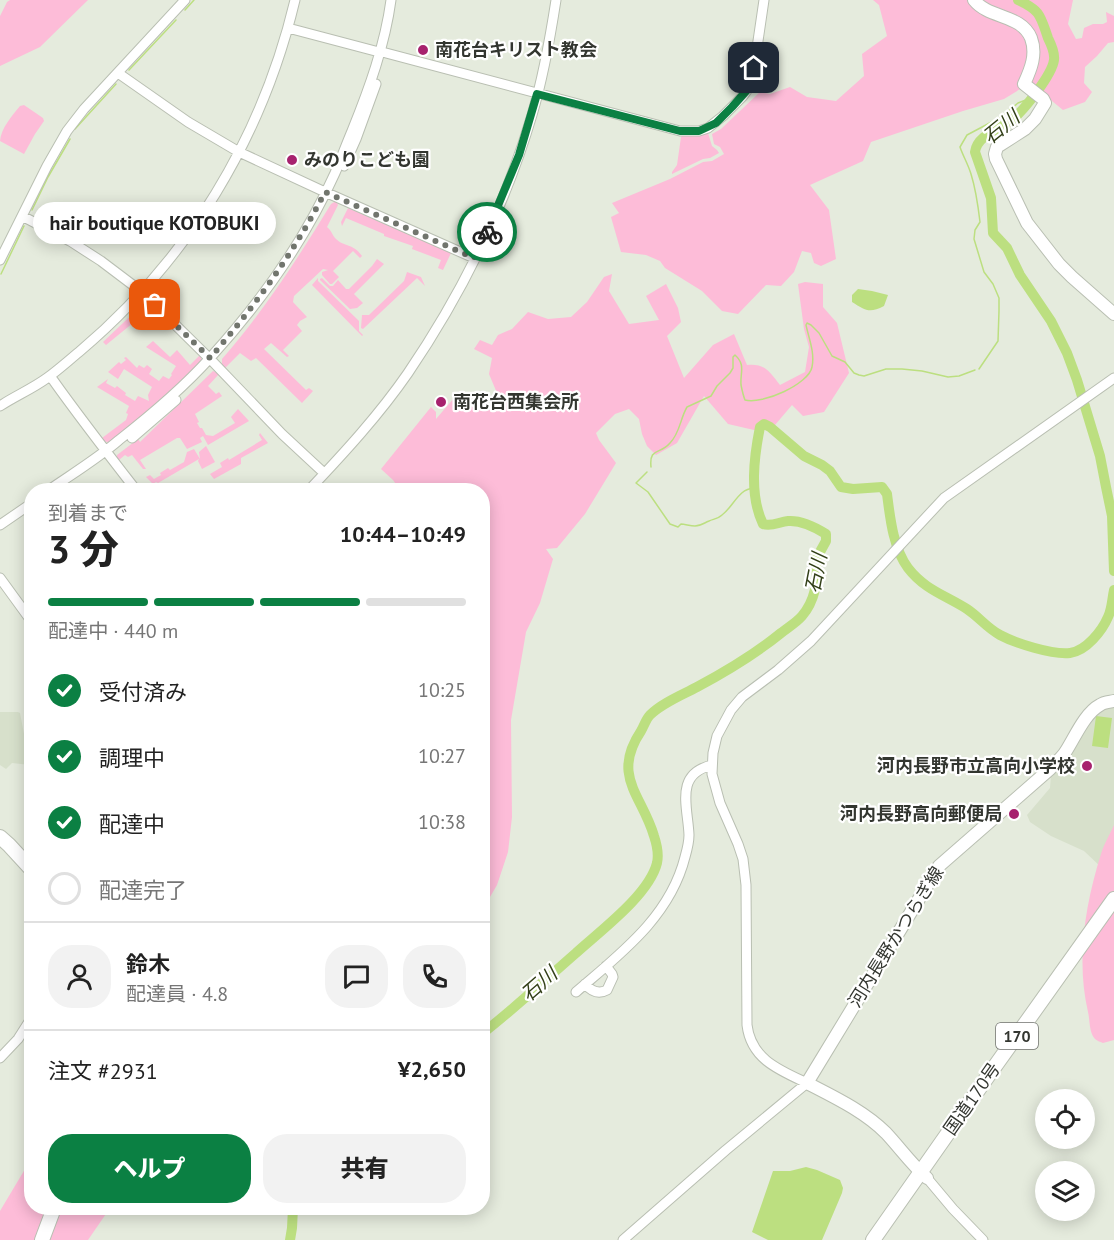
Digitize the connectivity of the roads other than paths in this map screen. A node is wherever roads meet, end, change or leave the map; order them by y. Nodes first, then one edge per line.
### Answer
1 (185, 0) edge
2 (295, 0) edge
3 (391, 0) edge
4 (396, 0) edge
5 (556, 0) edge
6 (764, 0) edge
7 (974, 0) edge
8 (288, 28) junction
9 (383, 53) junction
10 (118, 73) junction
11 (537, 94) junction
12 (239, 152) junction
13 (328, 194) junction
14 (22, 216) junction
15 (474, 258) junction
16 (0, 260) edge
17 (142, 292) junction
18 (1114, 314) edge
19 (212, 360) junction
20 (49, 377) junction
21 (1110, 381) edge
22 (0, 406) edge
23 (108, 453) junction
24 (324, 474) junction
25 (60, 483) edge
26 (67, 483) edge
27 (131, 483) edge
28 (316, 483) edge
29 (24, 508) edge
30 (24, 514) edge
31 (0, 525) edge
32 (0, 531) edge
33 (0, 578) edge
34 (24, 611) edge
35 (1114, 701) edge
36 (712, 765) junction
37 (3, 839) edge
38 (24, 861) edge
39 (1114, 899) edge
40 (1114, 914) edge
41 (606, 966) junction
42 (585, 984) junction
43 (576, 992) dead end
44 (24, 1030) edge
45 (0, 1058) edge
46 (807, 1083) junction
47 (924, 1175) junction
48 (51, 1215) edge
49 (42, 1240) edge
50 (623, 1240) edge
51 (873, 1240) edge
52 (883, 1240) edge
53 (983, 1240) edge

1 - 10 street
2 - 8 street
3 - 9 street
4 - 9 street
5 - 11 street
6 - 11 street
7 - 18 main road
8 - 9 street
8 - 12 street
9 - 11 street
9 - 13 street
10 - 12 street
10 - 14 street
11 - 15 street
12 - 13 street
12 - 17 street
13 - 15 street
13 - 19 street
14 - 16 street
14 - 17 street
15 - 24 street
17 - 19 street
17 - 20 street
19 - 23 street
19 - 24 street
20 - 22 street
20 - 23 street
21 - 36 street
23 - 25 street
23 - 26 street
23 - 27 street
24 - 28 street
29 - 31 street
30 - 32 street
33 - 34 street
35 - 46 main road, 河内長野かつらぎ線
36 - 41 street
36 - 46 street
37 - 38 highway
39 - 47 highway, 国道170号 / 170
40 - 47 highway, 国道170号 / 170
41 - 42 street
41 - 42 street
42 - 43 street
44 - 45 street
46 - 47 main road
46 - 50 street
47 - 51 highway, 国道170号 / 170
47 - 52 highway, 国道170号 / 170
47 - 53 street
48 - 49 highway

